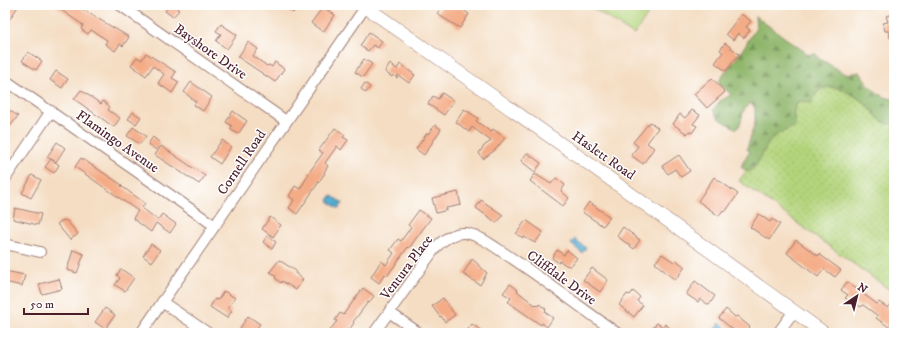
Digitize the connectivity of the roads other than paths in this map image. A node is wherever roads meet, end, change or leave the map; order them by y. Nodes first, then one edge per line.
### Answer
1 (120, 5) edge
2 (364, 6) edge
3 (5, 80) edge
4 (51, 111) junction
5 (286, 121) junction
6 (5, 179) edge
7 (215, 226) junction
8 (5, 244) edge
9 (490, 244) joint
10 (40, 252) dead end
11 (162, 302) junction
12 (794, 311) junction
13 (389, 312) junction
14 (141, 333) edge
15 (208, 333) edge
16 (374, 333) edge
17 (419, 333) edge
18 (616, 333) edge
19 (778, 333) edge
20 (824, 333) edge

1 - 5 street, Bayshore Drive
2 - 5 street, Cornell Road
2 - 12 street, Haslett Road
3 - 4 street, Flamingo Avenue
4 - 6 street
4 - 7 street, Flamingo Avenue
5 - 7 street, Cornell Road
7 - 11 street, Cornell Road
8 - 10 street
9 - 13 street, Ventura Place
9 - 18 street, Cliffdale Drive
11 - 14 street, Cornell Road
11 - 15 street
12 - 19 street
12 - 20 street, Haslett Road
13 - 16 street, Ventura Place
13 - 17 street

